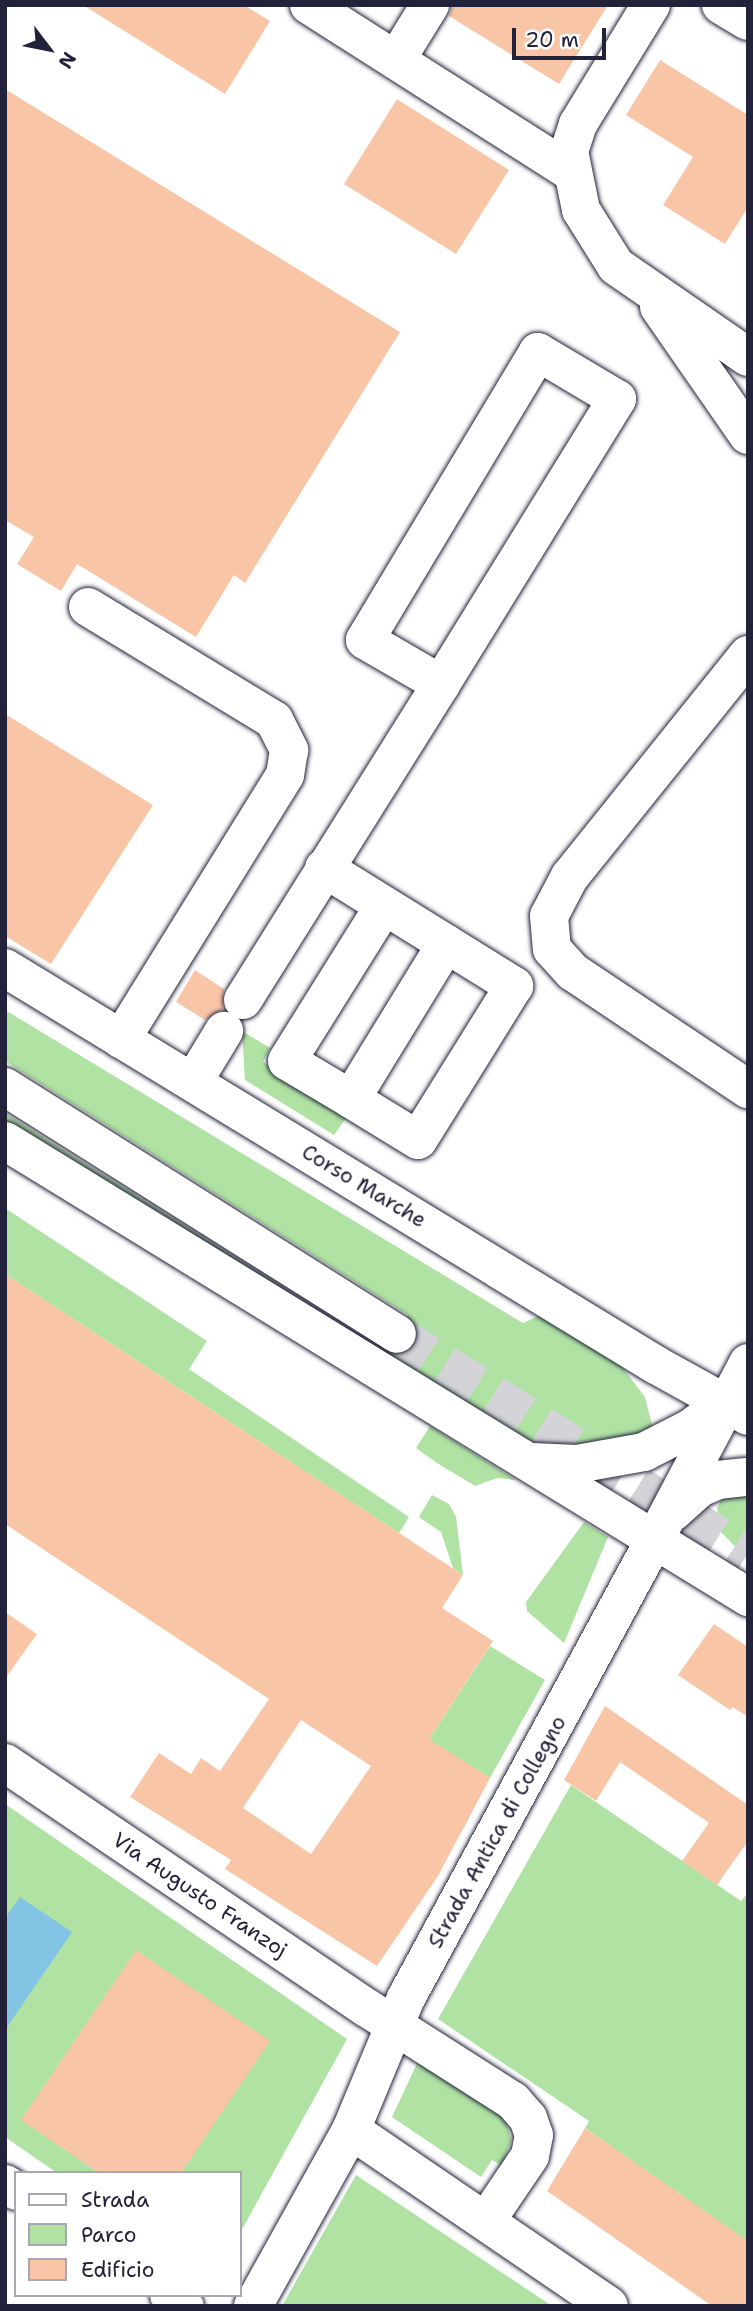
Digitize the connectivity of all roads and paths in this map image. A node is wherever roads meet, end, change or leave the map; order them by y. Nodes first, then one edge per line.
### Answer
1 (309, 5) edge
2 (430, 5) edge
3 (651, 5) edge
4 (721, 5) edge
5 (748, 21) edge
6 (396, 60) junction
7 (571, 172) junction
8 (648, 291) junction
9 (748, 357) edge
10 (748, 435) edge
11 (88, 607) dead end
12 (748, 655) edge
13 (441, 684) junction
14 (324, 868) junction
15 (384, 906) junction
16 (446, 944) junction
17 (5, 968) edge
18 (121, 1039) junction
19 (193, 1082) junction
20 (5, 1087) edge
21 (748, 1089) edge
22 (351, 1099) junction
23 (5, 1141) edge
24 (397, 1334) tunnel mouth
25 (748, 1363) edge
26 (736, 1409) edge
27 (526, 1462) junction
28 (748, 1477) edge
29 (659, 1530) junction
30 (748, 1597) edge
31 (5, 1763) edge
32 (396, 2024) junction
33 (351, 2130) junction
34 (486, 2221) junction
35 (253, 2306) edge
36 (609, 2306) edge

1 - 6 main road
2 - 6 main road
3 - 7 main road
4 - 5 main road
6 - 7 main road
7 - 8 main road
8 - 9 main road
8 - 10 main road
11 - 18 main road
12 - 21 main road
13 - 13 main road
13 - 14 main road
14 - 15 main road
14 - 19 main road
15 - 16 main road
15 - 22 main road
16 - 22 main road
16 - 22 main road
17 - 18 main road, Corso Marche
18 - 19 main road, Corso Marche
19 - 26 main road, Corso Marche
20 - 24 main road
23 - 27 main road
25 - 26 main road, Strada Antica di Collegno
26 - 27 main road
26 - 29 main road, Strada Antica di Collegno
27 - 29 main road
28 - 29 main road
29 - 30 main road
29 - 32 main road, Strada Antica di Collegno
31 - 32 main road, Via Augusto Franzoj
32 - 33 main road, Strada Antica di Collegno
32 - 34 main road, Via Augusto Franzoj
33 - 34 main road
33 - 35 main road, Strada Antica di Collegno
34 - 36 main road

